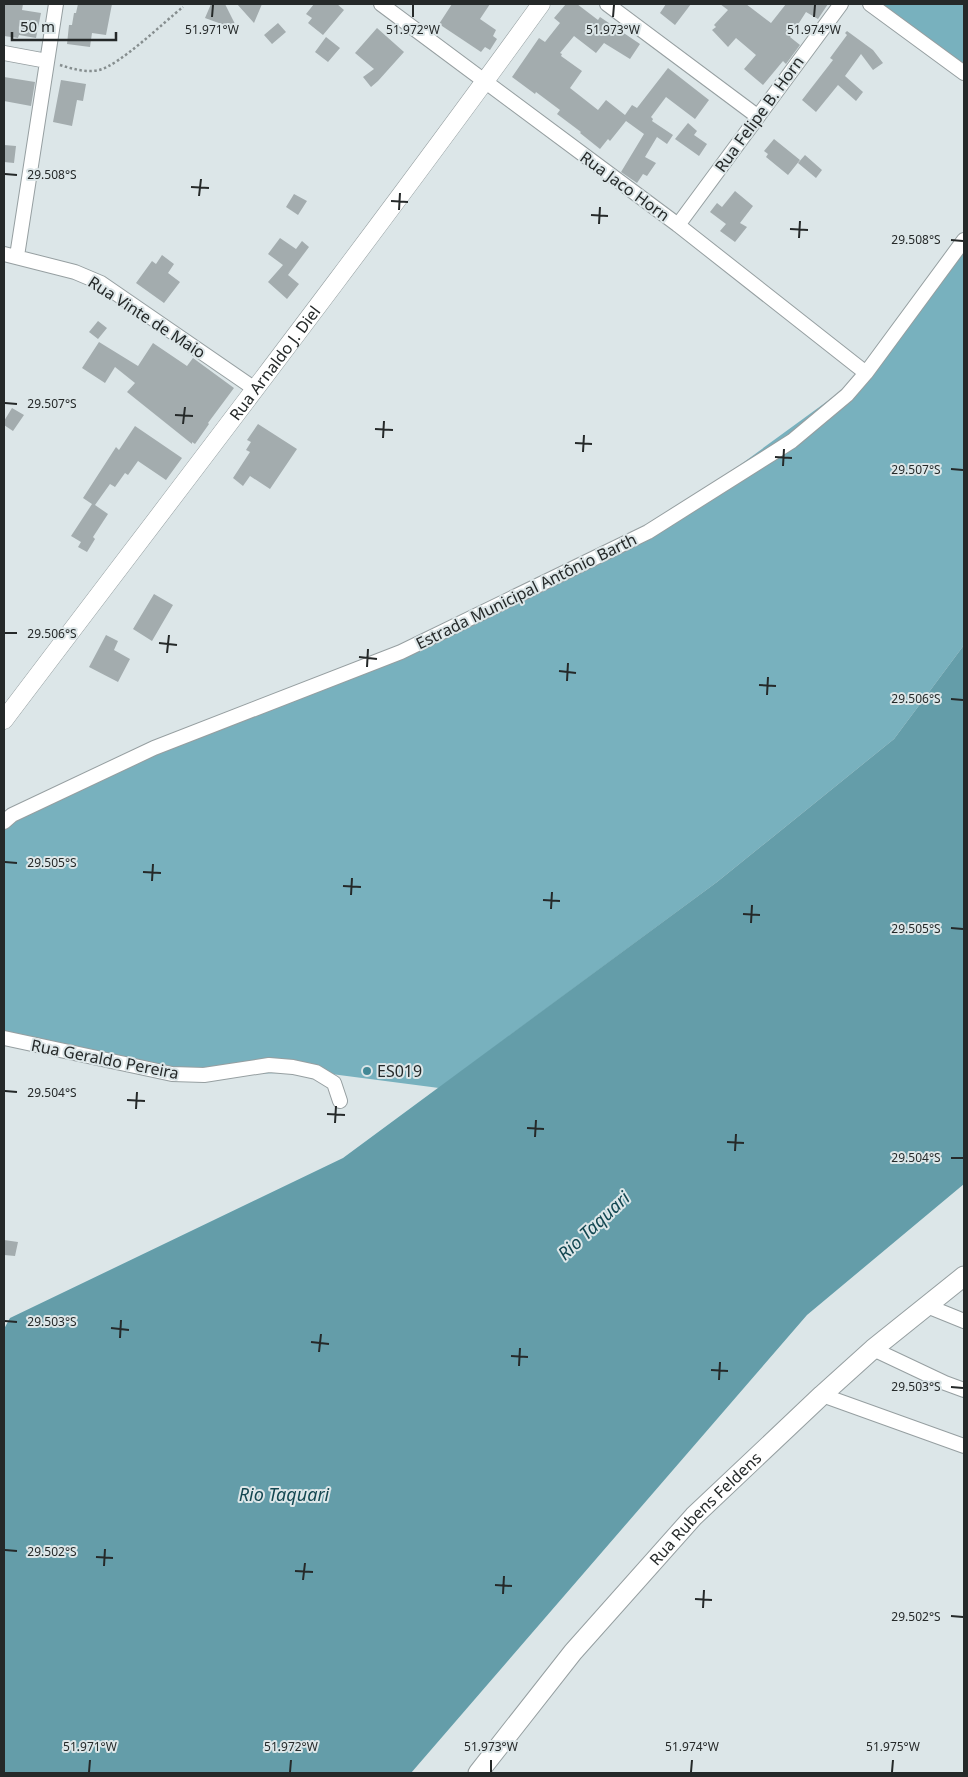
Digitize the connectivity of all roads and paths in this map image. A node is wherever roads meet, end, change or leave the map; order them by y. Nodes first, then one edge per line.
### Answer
1 (56, 4) edge
2 (380, 4) edge
3 (541, 4) edge
4 (607, 4) edge
5 (841, 4) edge
6 (870, 4) edge
7 (183, 7) dead end
8 (4, 53) edge
9 (47, 62) junction
10 (964, 73) edge
11 (484, 82) junction
12 (757, 116) junction
13 (678, 225) junction
14 (964, 240) edge
15 (10, 255) edge
16 (866, 373) junction
17 (255, 388) junction
18 (4, 720) edge
19 (4, 822) edge
20 (4, 1038) edge
21 (340, 1101) dead end
22 (964, 1276) edge
23 (927, 1306) junction
24 (964, 1321) edge
25 (873, 1349) junction
26 (964, 1390) edge
27 (822, 1394) junction
28 (964, 1446) edge
29 (478, 1773) edge

1 - 9 street
2 - 11 street, Rua Jaco Horn
3 - 11 street, Rua Arnaldo J. Diel
4 - 12 street
5 - 12 street, Rua Felipe B. Horn
6 - 10 street
7 - 9 path
8 - 9 street
9 - 15 street
11 - 13 street, Rua Jaco Horn
11 - 17 street, Rua Arnaldo J. Diel
12 - 13 street, Rua Felipe B. Horn
13 - 16 street, Rua Jaco Horn
14 - 16 street, Estrada Municipal Antônio Barth
15 - 17 street, Rua Vinte de Maio
16 - 19 street, Estrada Municipal Antônio Barth
17 - 18 street, Rua Arnaldo J. Diel
20 - 21 street, Rua Geraldo Pereira
22 - 23 main road, Rua Rubens Feldens
23 - 24 street
23 - 25 main road, Rua Rubens Feldens
25 - 26 street
25 - 27 main road, Rua Rubens Feldens
27 - 28 street
27 - 29 main road, Rua Rubens Feldens

